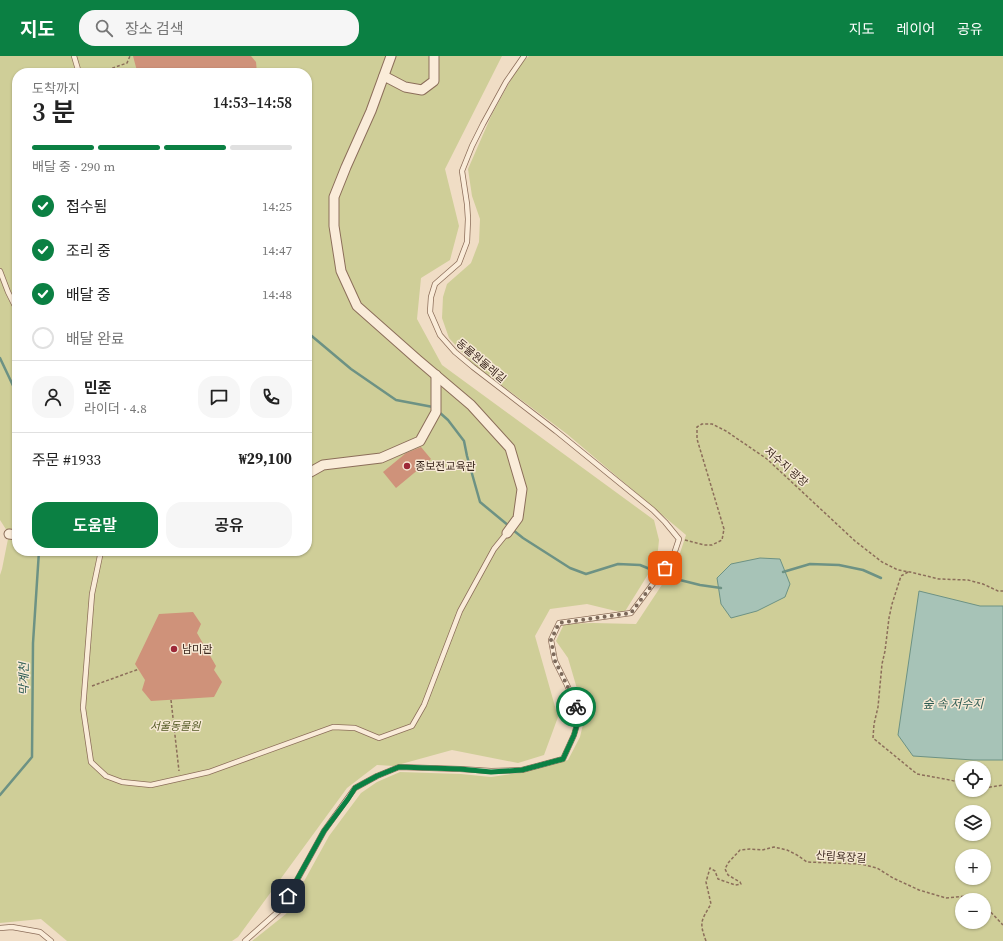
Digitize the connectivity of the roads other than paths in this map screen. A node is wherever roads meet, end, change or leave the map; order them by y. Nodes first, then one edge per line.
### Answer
1 (74, 56) edge
2 (391, 56) edge
3 (434, 56) edge
4 (524, 56) edge
5 (78, 68) edge
6 (384, 76) junction
7 (0, 271) edge
8 (12, 300) edge
9 (436, 375) junction
10 (312, 472) edge
11 (507, 533) joint
12 (100, 556) edge
13 (0, 928) edge
14 (51, 941) edge
15 (246, 941) edge

1 - 5 lane
2 - 6 street
3 - 6 street
4 - 15 lane, 동물원둘레길
6 - 9 street
7 - 8 lane
9 - 10 street
9 - 11 street
11 - 12 lane
13 - 14 lane

